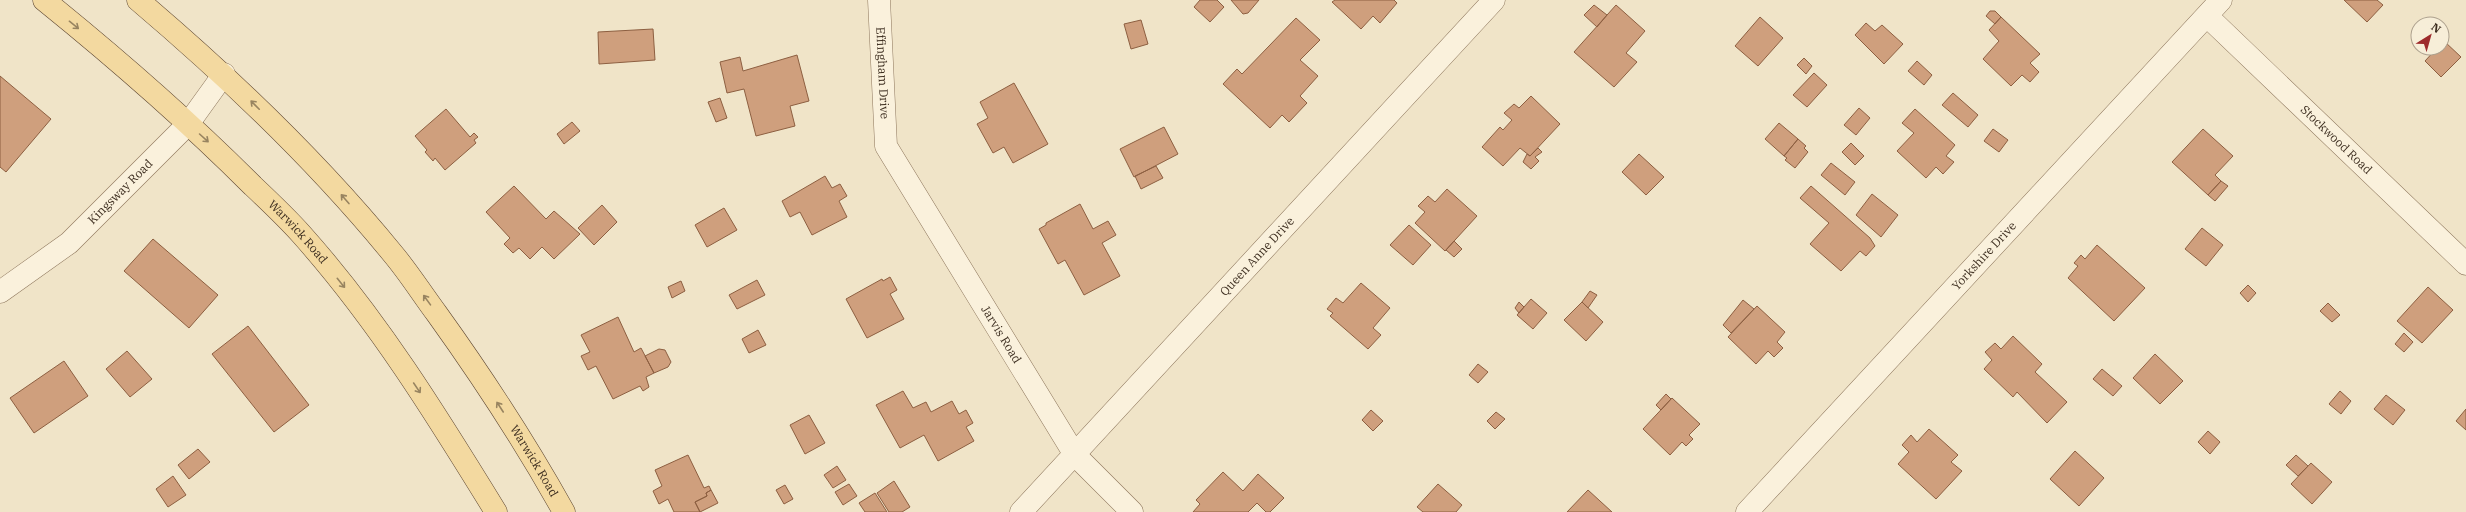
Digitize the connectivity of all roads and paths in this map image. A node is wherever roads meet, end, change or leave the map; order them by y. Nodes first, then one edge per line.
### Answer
1 (44, 0) edge
2 (138, 0) edge
3 (879, 0) edge
4 (1494, 0) edge
5 (2221, 0) edge
6 (2207, 16) junction
7 (224, 74) junction
8 (188, 124) junction
9 (886, 146) joint
10 (2466, 264) edge
11 (0, 292) edge
12 (1075, 455) junction
13 (496, 512) edge
14 (564, 512) edge
15 (1020, 512) edge
16 (1132, 512) edge
17 (1747, 512) edge

1 -> 8 main road, Warwick Road
2 - 7 main road, Warwick Road
3 - 9 street, Effingham Drive
4 - 12 street, Queen Anne Drive
5 - 6 street, Yorkshire Drive
6 - 10 street, Stockwood Road
6 - 17 street, Yorkshire Drive
7 - 8 street, Kingsway Road
14 -> 7 main road, Warwick Road
8 - 11 street, Kingsway Road
8 -> 13 main road, Warwick Road
9 - 12 street, Jarvis Road
12 - 15 street, Queen Anne Drive
12 - 16 street, Jarvis Road

